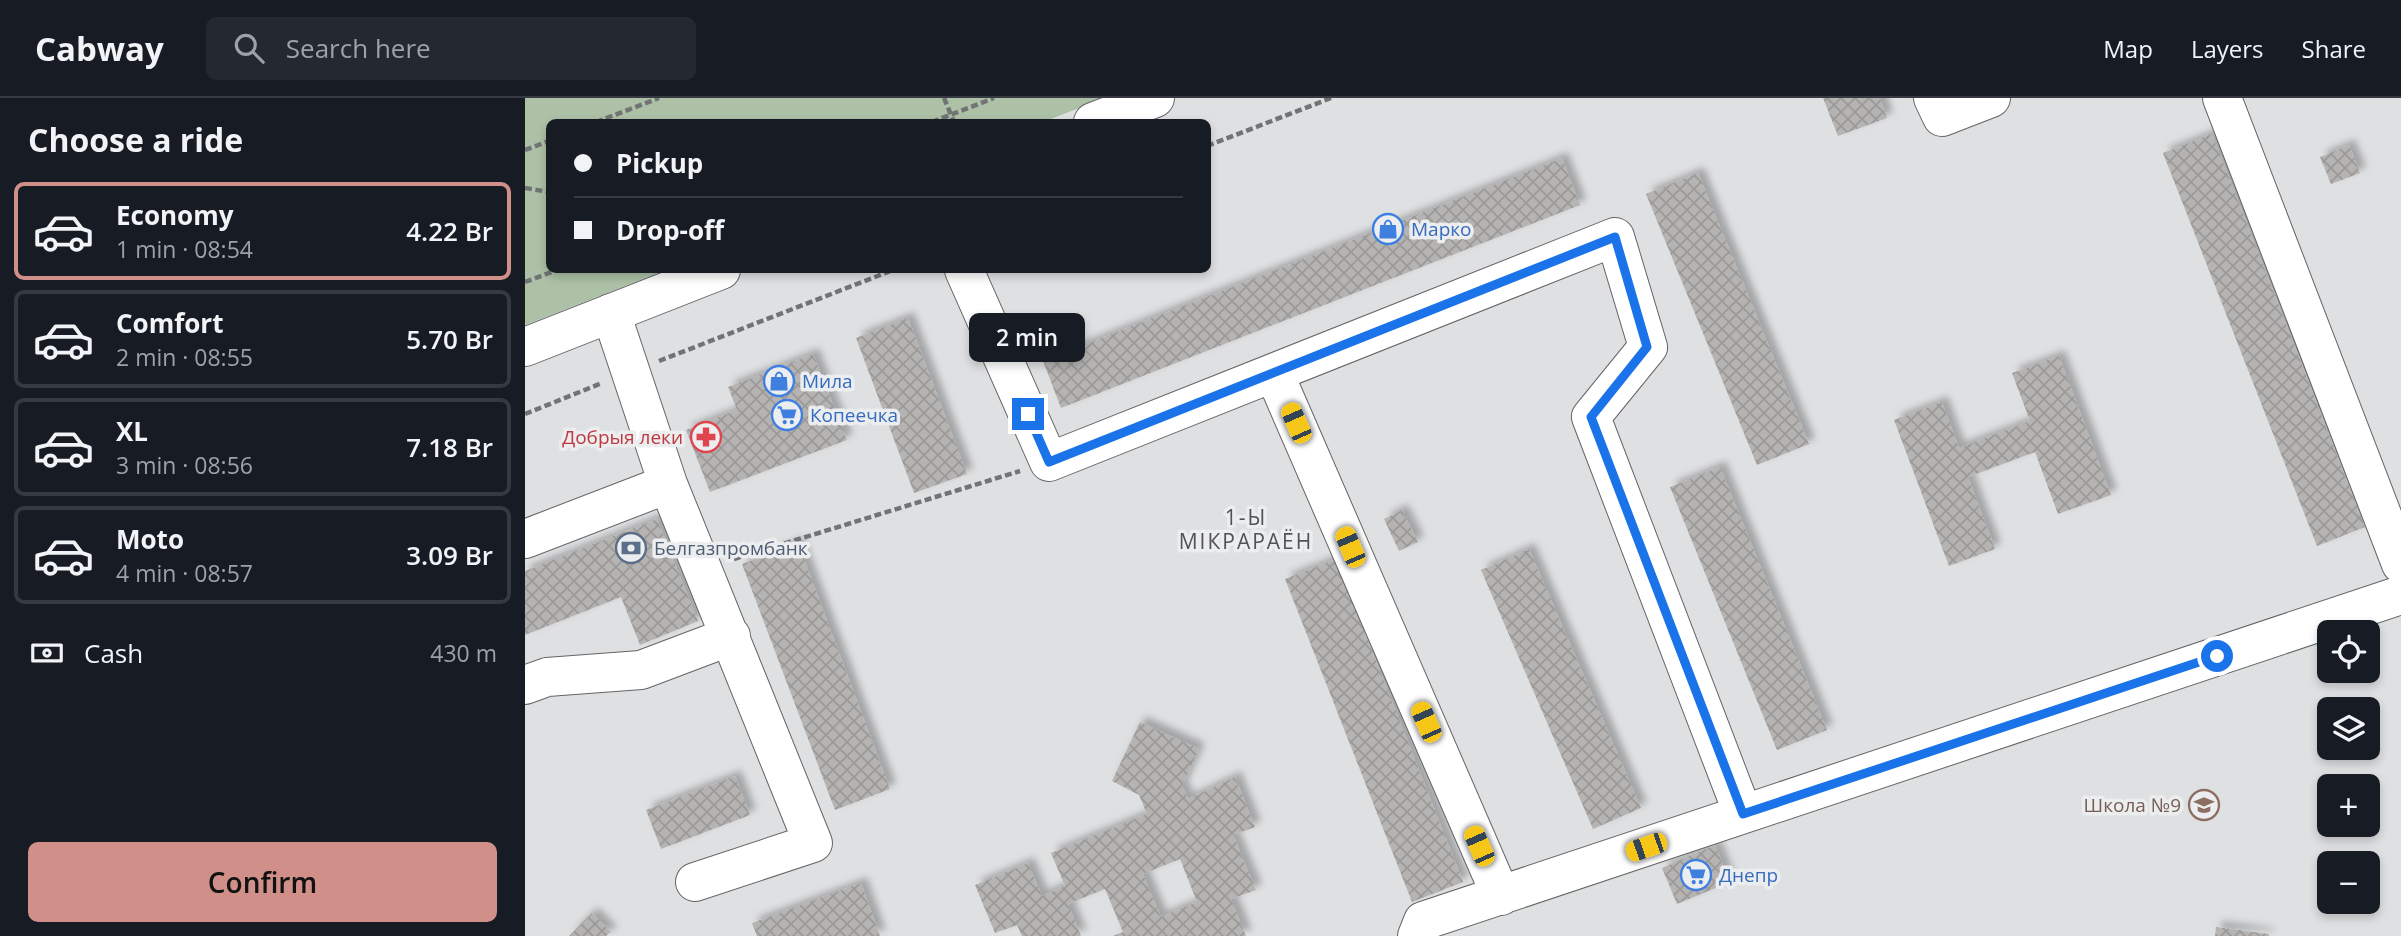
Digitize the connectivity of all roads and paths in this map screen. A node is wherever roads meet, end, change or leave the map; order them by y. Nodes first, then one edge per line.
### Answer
1 (659, 98) edge
2 (944, 98) edge
3 (994, 98) edge
4 (1155, 98) edge
5 (1331, 98) edge
6 (1934, 98) edge
7 (1991, 98) edge
8 (2221, 98) edge
9 (951, 115) junction
10 (604, 119) edge
11 (940, 119) edge
12 (953, 119) edge
13 (1101, 119) edge
14 (546, 142) edge
15 (1211, 144) edge
16 (525, 150) edge
17 (525, 188) edge
18 (546, 192) edge
19 (549, 273) edge
20 (712, 273) edge
21 (885, 273) edge
22 (965, 273) edge
23 (525, 282) edge
24 (611, 313) junction
25 (525, 347) edge
26 (629, 373) junction
27 (1274, 373) junction
28 (525, 414) edge
29 (1049, 462) junction
30 (668, 484) junction
31 (525, 539) edge
32 (2401, 564) edge
33 (703, 569) junction
34 (2401, 595) edge
35 (731, 636) junction
36 (525, 685) edge
37 (1743, 814) junction
38 (695, 882) dead end
39 (1501, 896) junction
40 (1417, 936) edge

1 - 10 path
2 - 9 path
3 - 9 path
4 - 13 main road
5 - 15 path
6 - 7 main road
8 - 32 main road
9 - 11 path
9 - 12 path
14 - 16 path
17 - 18 path
19 - 23 path
20 - 24 main road
21 - 26 path
22 - 29 main road
24 - 25 main road
24 - 26 main road
26 - 28 path
26 - 30 main road
27 - 29 main road
27 - 37 main road
27 - 39 main road
29 - 33 path
30 - 31 main road
30 - 33 main road
33 - 35 main road
34 - 37 main road
35 - 36 main road
35 - 38 main road
37 - 39 main road
39 - 40 main road

